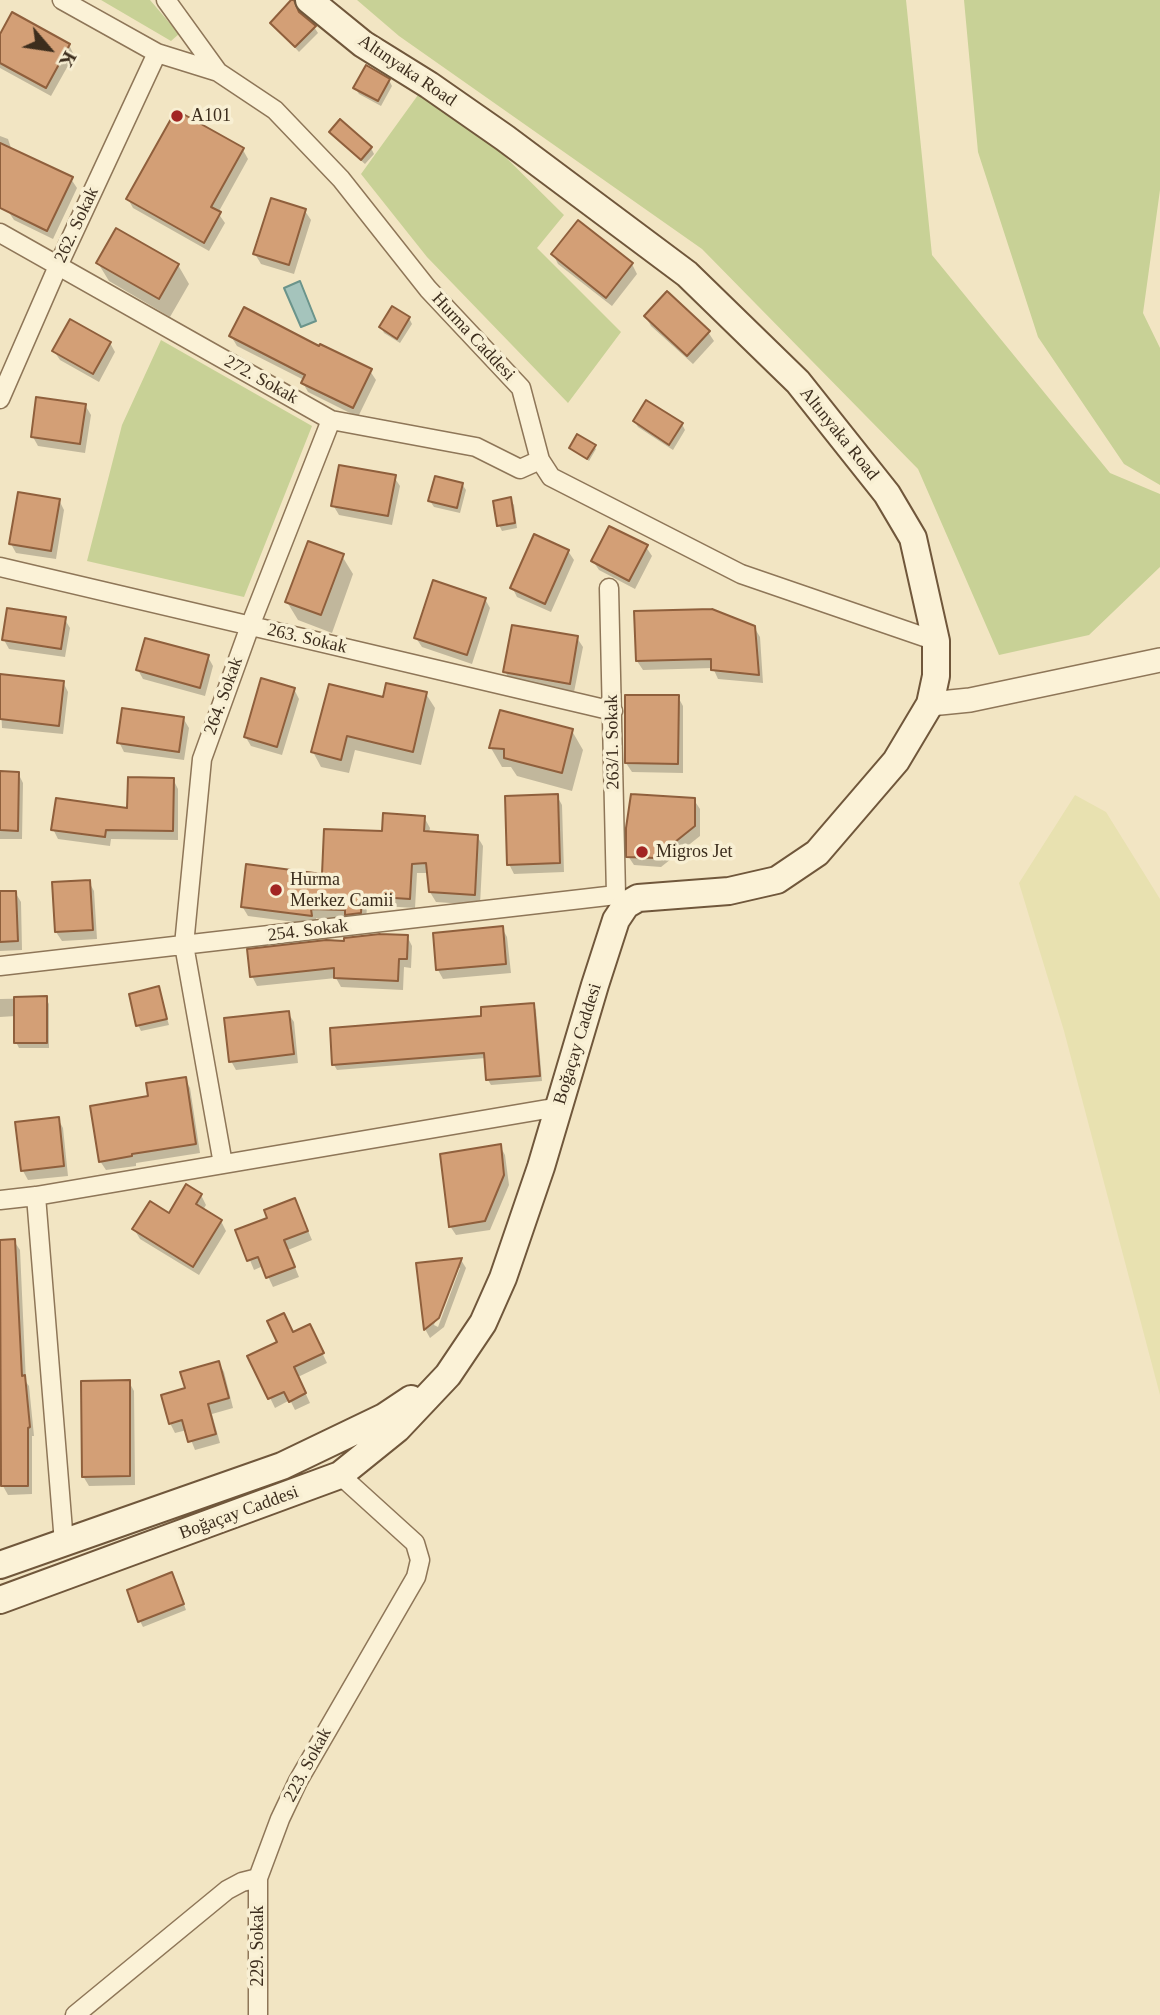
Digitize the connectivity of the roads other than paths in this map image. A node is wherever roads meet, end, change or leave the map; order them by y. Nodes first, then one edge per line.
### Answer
1 (62, 0) edge
2 (166, 0) edge
3 (309, 0) edge
4 (157, 53) junction
5 (218, 72) junction
6 (0, 233) edge
7 (58, 266) junction
8 (0, 399) edge
9 (331, 420) junction
10 (540, 460) junction
11 (0, 567) edge
12 (608, 588) dead end
13 (250, 626) junction
14 (936, 641) junction
15 (1160, 660) edge
16 (930, 704) junction
17 (613, 711) junction
18 (621, 900) junction
19 (184, 945) junction
20 (0, 966) edge
21 (559, 1107) junction
22 (223, 1164) junction
23 (36, 1196) junction
24 (0, 1200) edge
25 (448, 1376) junction
26 (340, 1475) junction
27 (64, 1542) junction
28 (0, 1565) edge
29 (0, 1600) edge
30 (258, 1878) junction
31 (75, 2015) edge
32 (258, 2015) edge

1 - 4 street, Hurma Caddesi
2 - 5 street
3 - 14 main road, Altınyaka Road
4 - 5 street, Hurma Caddesi
4 - 7 street, 262. Sokak
5 - 10 street, Hurma Caddesi
6 - 7 street, 272. Sokak
7 - 8 street, 262. Sokak
7 - 9 street, 272. Sokak
9 - 10 street, 272. Sokak
9 - 13 street, 264. Sokak
10 - 14 street
11 - 13 street, 263. Sokak
12 - 17 street, 263/1. Sokak
13 - 17 street, 263. Sokak
13 - 19 street, 264. Sokak
14 - 16 main road, Altınyaka Road
15 - 16 street
16 - 18 main road, Altınyaka Road
17 - 18 street, 263/1. Sokak
18 - 19 street, 254. Sokak
18 - 21 main road, Boğaçay Caddesi
19 - 20 street, 254. Sokak
19 - 22 street, 264. Sokak
21 - 22 street
21 - 25 main road, Boğaçay Caddesi
22 - 23 street
23 - 24 street
23 - 27 street
25 - 26 main road, Boğaçay Caddesi
25 - 27 main road, Boğaçay Caddesi
26 - 29 main road, Boğaçay Caddesi
26 - 30 street, 223. Sokak
27 - 28 main road, Boğaçay Caddesi
30 - 31 street
30 - 32 street, 229. Sokak

